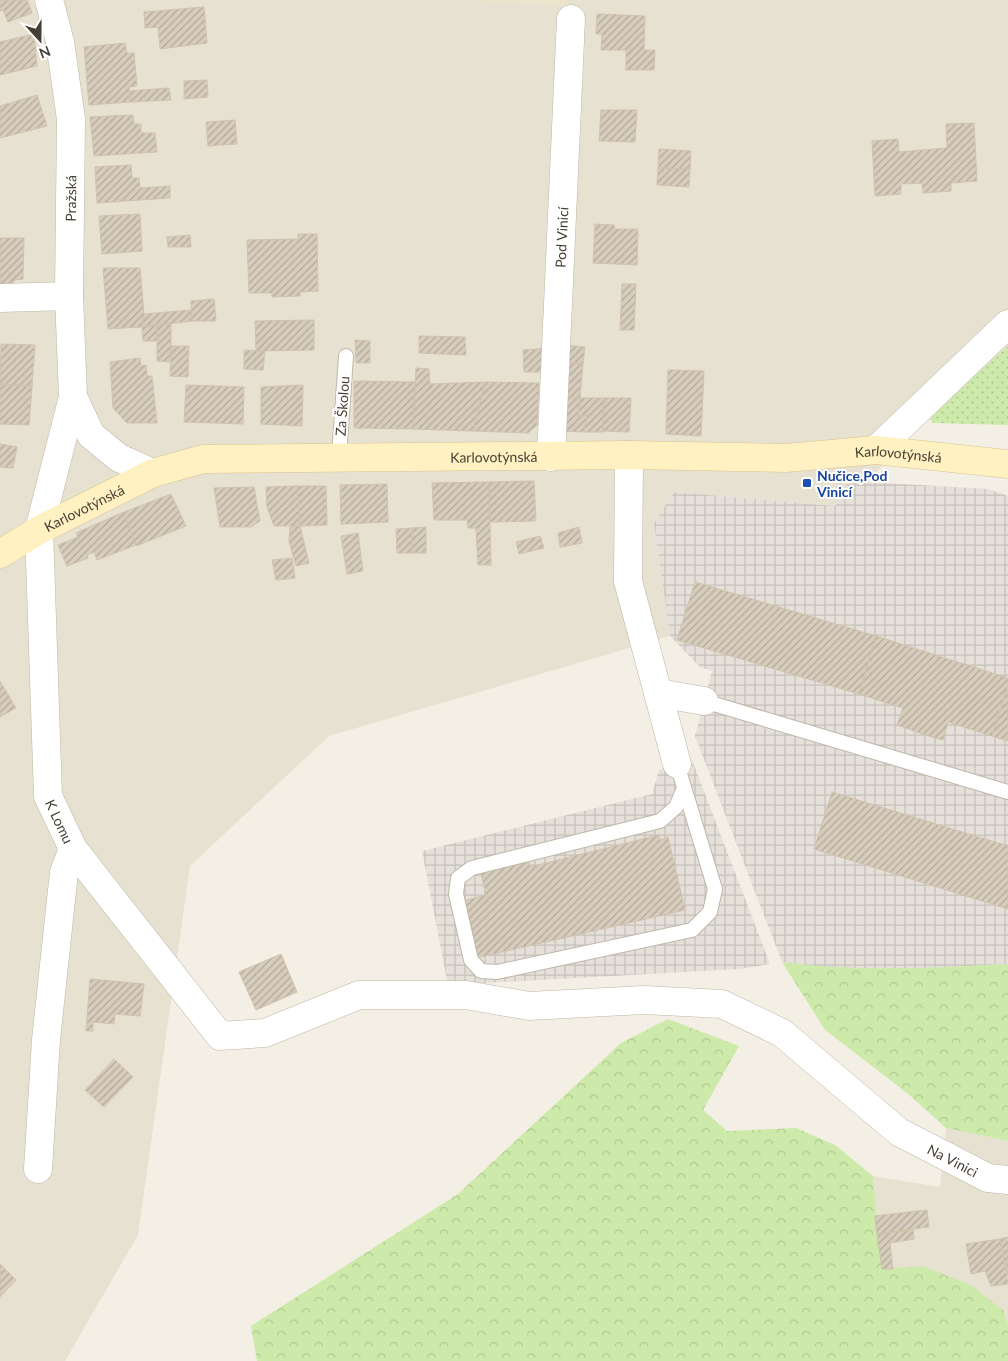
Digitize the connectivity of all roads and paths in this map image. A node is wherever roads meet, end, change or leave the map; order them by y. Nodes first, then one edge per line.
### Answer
1 (49, 0) edge
2 (571, 19) dead end
3 (69, 296) junction
4 (0, 298) edge
5 (1008, 324) edge
6 (346, 356) dead end
7 (73, 397) junction
8 (876, 450) junction
9 (629, 455) junction
10 (339, 456) junction
11 (551, 457) junction
12 (1008, 464) edge
13 (153, 473) junction
14 (39, 530) junction
15 (0, 554) edge
16 (658, 693) junction
17 (704, 701) joint
18 (680, 776) junction
19 (1008, 792) edge
20 (72, 848) junction
21 (38, 1169) dead end
22 (1008, 1180) edge

1 - 3 street, Pražská
2 - 11 street, Pod Vinicí
3 - 4 street
3 - 7 street, Pražská
5 - 8 street
6 - 10 lane, Za Školou
7 - 13 street, Pražská
7 - 14 street, Pražská
8 - 9 main road, Karlovotýnská
8 - 12 main road, Karlovotýnská
9 - 11 main road, Karlovotýnská
9 - 16 street
10 - 11 main road, Karlovotýnská
10 - 13 main road, Karlovotýnská
13 - 14 main road, Karlovotýnská
14 - 15 main road, Karlovotýnská
14 - 20 street, K Lomu
16 - 17 street
16 - 18 street
17 - 19 lane
18 - 18 lane
20 - 21 street, K Lomu
20 - 22 street, Na Vinici

